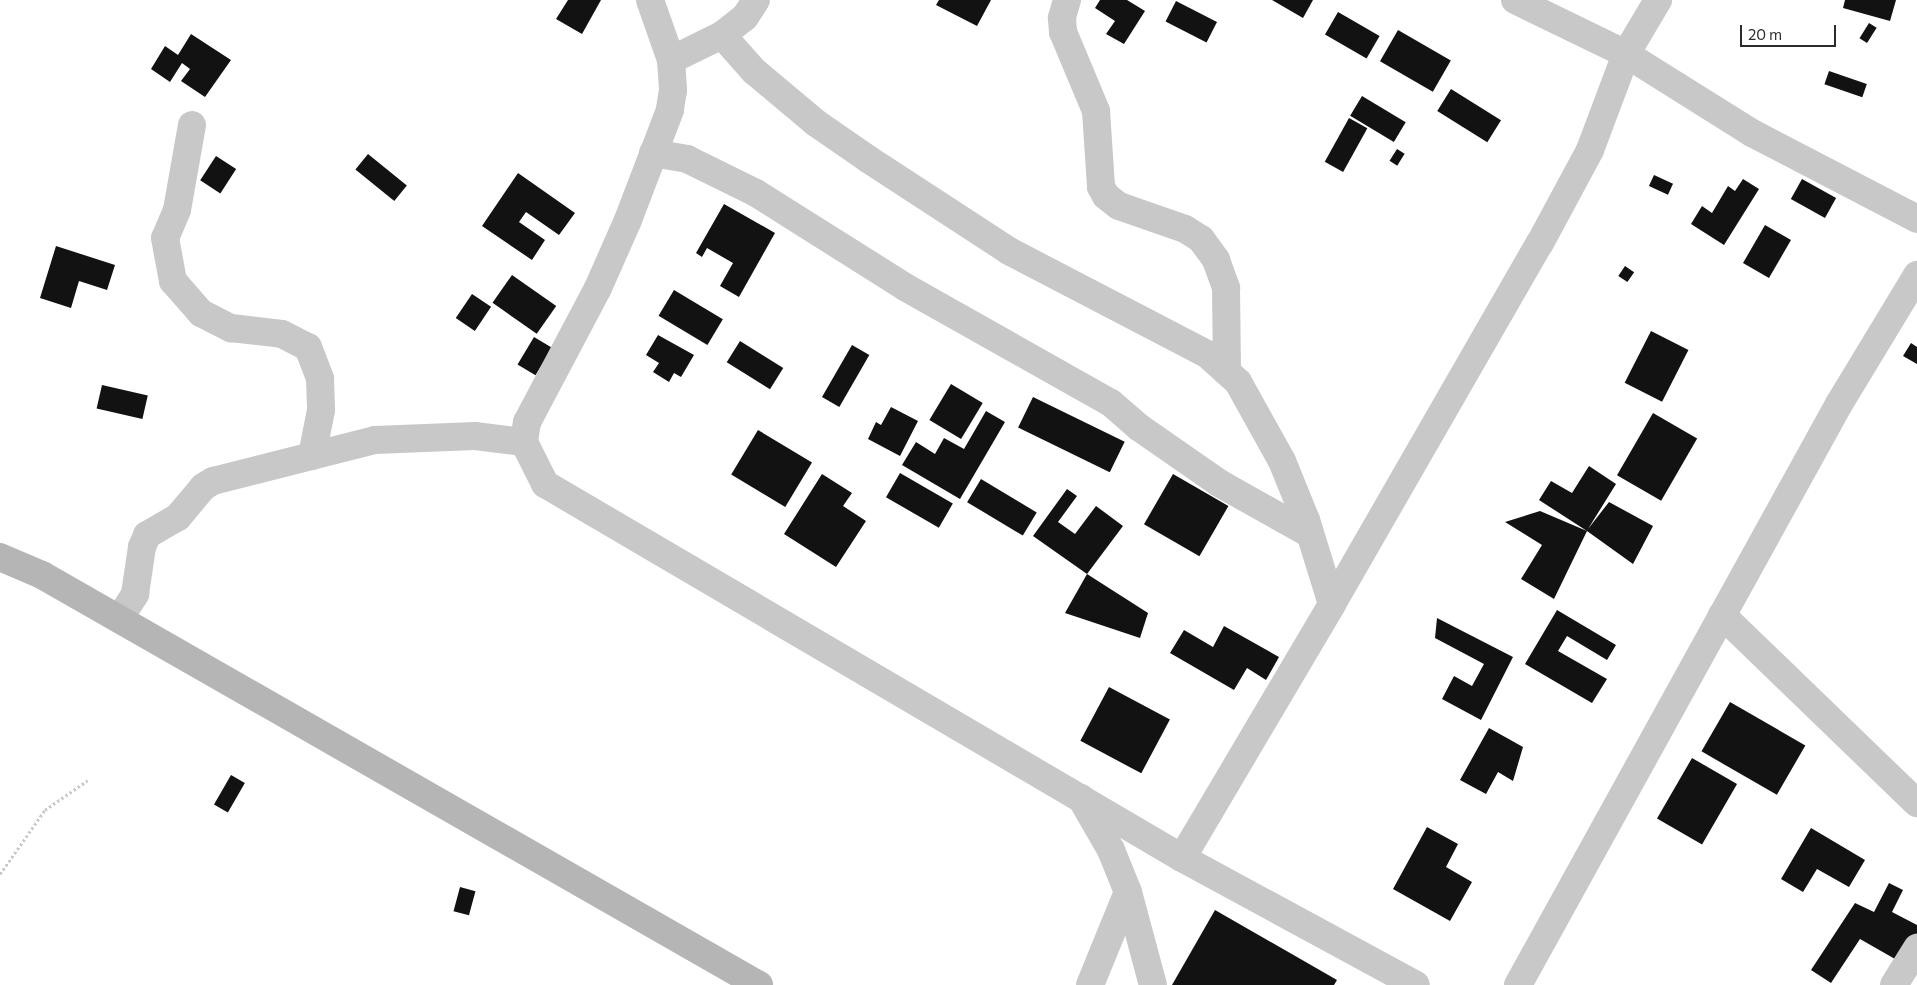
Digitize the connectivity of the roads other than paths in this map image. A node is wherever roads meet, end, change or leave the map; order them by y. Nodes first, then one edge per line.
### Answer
1 (650, 0) edge
2 (756, 0) edge
3 (1067, 0) edge
4 (1516, 0) edge
5 (1658, 0) edge
6 (722, 35) junction
7 (1626, 54) junction
8 (671, 60) junction
9 (192, 125) dead end
10 (653, 153) junction
11 (1917, 219) edge
12 (1917, 276) edge
13 (1227, 372) junction
14 (524, 442) junction
15 (312, 456) junction
16 (1310, 534) junction
17 (0, 557) edge
18 (1332, 604) junction
19 (1722, 615) junction
20 (119, 619) junction
21 (1080, 797) junction
22 (1917, 803) edge
23 (1182, 858) junction
24 (1128, 892) junction
25 (1917, 948) edge
26 (1380, 977) edge
27 (759, 985) edge
28 (1090, 985) edge
29 (1153, 985) edge
30 (1416, 985) edge
31 (1518, 985) edge
32 (1894, 985) edge

1 - 8 street
2 - 6 street
3 - 13 street
4 - 7 street
5 - 7 street
6 - 8 street
6 - 13 street
7 - 11 street
7 - 18 street
8 - 10 street
9 - 15 street
10 - 14 street
10 - 16 street
12 - 19 street
13 - 16 street
14 - 15 street
14 - 21 street
15 - 20 street
16 - 18 street
17 - 20 street
18 - 23 street
19 - 22 street
19 - 31 street
20 - 27 street
21 - 23 street
21 - 24 street
23 - 26 street
24 - 28 street
24 - 29 street
25 - 32 street
26 - 30 street

